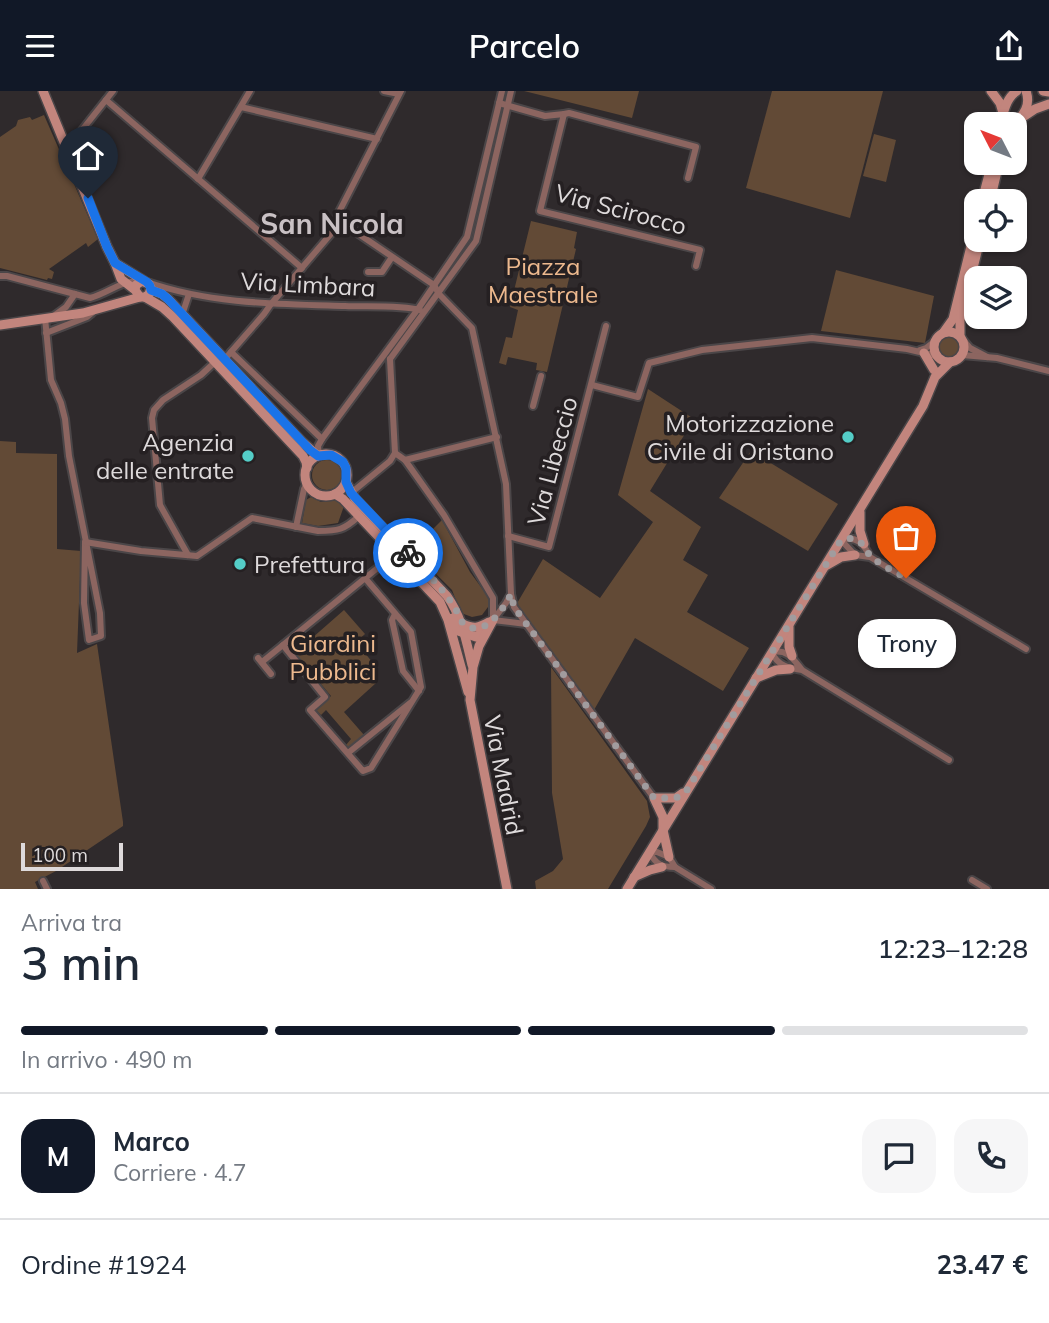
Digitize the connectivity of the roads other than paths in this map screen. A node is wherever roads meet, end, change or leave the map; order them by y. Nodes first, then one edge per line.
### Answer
1 (43, 91) edge
2 (113, 91) edge
3 (250, 91) edge
4 (384, 91) edge
5 (502, 91) edge
6 (511, 91) edge
7 (991, 91) edge
8 (1017, 91) edge
9 (1026, 91) edge
10 (1043, 91) edge
11 (1049, 92) edge
12 (400, 93) edge
13 (107, 100) junction
14 (499, 103) junction
15 (1049, 104) edge
16 (508, 106) junction
17 (241, 107) junction
18 (1003, 112) edge
19 (1003, 112) edge
20 (1024, 112) edge
21 (564, 114) junction
22 (1027, 115) edge
23 (377, 139) junction
24 (67, 149) junction
25 (688, 178) dead end
26 (198, 179) junction
27 (477, 197) junction
28 (486, 200) junction
29 (341, 222) junction
30 (970, 252) edge
31 (977, 252) edge
32 (392, 257) junction
33 (115, 263) junction
34 (696, 266) dead end
35 (302, 268) junction
36 (368, 272) dead end
37 (0, 276) edge
38 (124, 283) junction
39 (434, 285) junction
40 (144, 288) junction
41 (75, 294) junction
42 (189, 294) junction
43 (439, 294) junction
44 (271, 303) junction
45 (93, 310) junction
46 (421, 311) junction
47 (183, 315) junction
48 (47, 318) junction
49 (0, 325) edge
50 (606, 326) dead end
51 (46, 333) junction
52 (943, 333) junction
53 (962, 339) junction
54 (935, 341) junction
55 (921, 352) junction
56 (962, 355) junction
57 (937, 356) junction
58 (223, 358) junction
59 (988, 358) junction
60 (386, 359) junction
61 (950, 362) junction
62 (1049, 371) edge
63 (934, 374) junction
64 (541, 376) dead end
65 (592, 385) junction
66 (533, 406) dead end
67 (497, 437) junction
68 (322, 439) junction
69 (395, 453) junction
70 (318, 456) junction
71 (405, 460) junction
72 (307, 468) junction
73 (346, 482) junction
74 (307, 484) junction
75 (351, 493) junction
76 (335, 494) junction
77 (859, 510) junction
78 (359, 516) junction
79 (296, 527) junction
80 (508, 536) junction
81 (841, 540) junction
82 (85, 542) junction
83 (864, 544) junction
84 (399, 551) junction
85 (188, 555) junction
86 (855, 555) junction
87 (870, 557) junction
88 (825, 566) junction
89 (365, 578) junction
90 (511, 594) junction
91 (440, 602) junction
92 (395, 614) junction
93 (493, 620) junction
94 (526, 624) junction
95 (789, 624) junction
96 (464, 629) junction
97 (282, 645) junction
98 (1026, 649) dead end
99 (772, 652) junction
100 (792, 656) junction
101 (473, 667) junction
102 (790, 669) junction
103 (802, 670) junction
104 (271, 674) dead end
105 (464, 676) junction
106 (756, 678) junction
107 (419, 691) junction
108 (414, 699) junction
109 (470, 700) junction
110 (348, 754) junction
111 (949, 760) dead end
112 (687, 790) junction
113 (654, 798) junction
114 (663, 830) junction
115 (649, 852) junction
116 (669, 857) junction
117 (662, 867) junction
118 (674, 867) junction
119 (634, 877) junction
120 (972, 880) dead end
121 (43, 881) dead end
122 (47, 889) edge
123 (507, 889) edge
124 (626, 889) edge
125 (710, 889) edge
126 (987, 889) edge

1 - 24 street
2 - 13 street
3 - 17 street
4 - 12 street
5 - 14 street
6 - 16 street
7 - 18 street
8 - 19 street
9 - 20 street
10 - 11 street
12 - 23 street
13 - 24 street
13 - 26 street
14 - 16 street
14 - 27 street
15 - 22 street
16 - 21 street
16 - 28 street
17 - 23 street
17 - 26 street
21 - 25 street
21 - 34 street, Via Scirocco
23 - 29 street
24 - 33 street
26 - 35 street
27 - 28 street
27 - 39 street
28 - 43 street
29 - 32 street
29 - 35 street
30 - 52 street
31 - 53 street
32 - 36 street
32 - 39 street
33 - 38 street
33 - 40 street
35 - 44 street
37 - 41 street
38 - 40 street
38 - 41 street
39 - 43 street
39 - 46 street
40 - 42 street, Via Limbara
40 - 45 street
40 - 47 street
40 - 58 street
41 - 48 street
42 - 44 street, Via Limbara
42 - 47 street
43 - 46 street
43 - 67 street
44 - 46 street, Via Limbara
44 - 58 street
45 - 48 street
45 - 51 street
46 - 60 street
47 - 58 street
48 - 49 street
48 - 51 street
50 - 65 street, Via Libeccio
51 - 82 street
52 - 53 street
52 - 54 street
53 - 56 street
53 - 59 street
54 - 55 street
54 - 57 street
55 - 57 street
55 - 63 street
55 - 65 street, Via Libeccio
56 - 59 street
56 - 61 street
57 - 61 street
57 - 63 street
58 - 68 street
58 - 70 street
58 - 72 street
58 - 85 street
59 - 62 street
60 - 68 street
60 - 69 street
61 - 63 street
63 - 77 street
64 - 66 street
65 - 80 street, Via Libeccio
67 - 71 street
67 - 80 street
68 - 70 street
69 - 71 street
69 - 75 street
70 - 72 street
70 - 73 street
71 - 93 street
72 - 74 street
73 - 75 street
73 - 76 street
74 - 76 street
74 - 79 street
75 - 84 street
76 - 78 street
77 - 81 street
77 - 83 street
78 - 79 street
78 - 84 street
79 - 85 street
80 - 90 street
81 - 83 street
81 - 86 street
81 - 88 street
82 - 82 street
82 - 85 street
83 - 87 street
84 - 89 street
84 - 91 street
84 - 96 street
86 - 87 street
86 - 88 street
87 - 98 street
88 - 95 street
89 - 92 street
89 - 97 street
90 - 93 street
90 - 94 street
91 - 96 street
91 - 105 street
92 - 107 street
92 - 107 street
93 - 94 street
93 - 96 street
93 - 101 street
94 - 113 street
95 - 99 street
95 - 100 street
96 - 101 street
96 - 105 street
97 - 104 street
97 - 110 street
99 - 100 street
99 - 102 street
99 - 106 street
100 - 103 street
101 - 109 street, Via Madrid
102 - 103 street
102 - 106 street
103 - 111 street
105 - 109 street
106 - 112 street
107 - 108 street
108 - 110 street
108 - 110 street
109 - 123 street, Via Madrid
112 - 113 street
112 - 114 street
113 - 114 street
114 - 115 street
114 - 116 street
115 - 116 street
115 - 117 street
115 - 119 street
116 - 118 street
117 - 118 street
117 - 119 street
118 - 125 street
119 - 124 street
120 - 126 street
121 - 122 street

